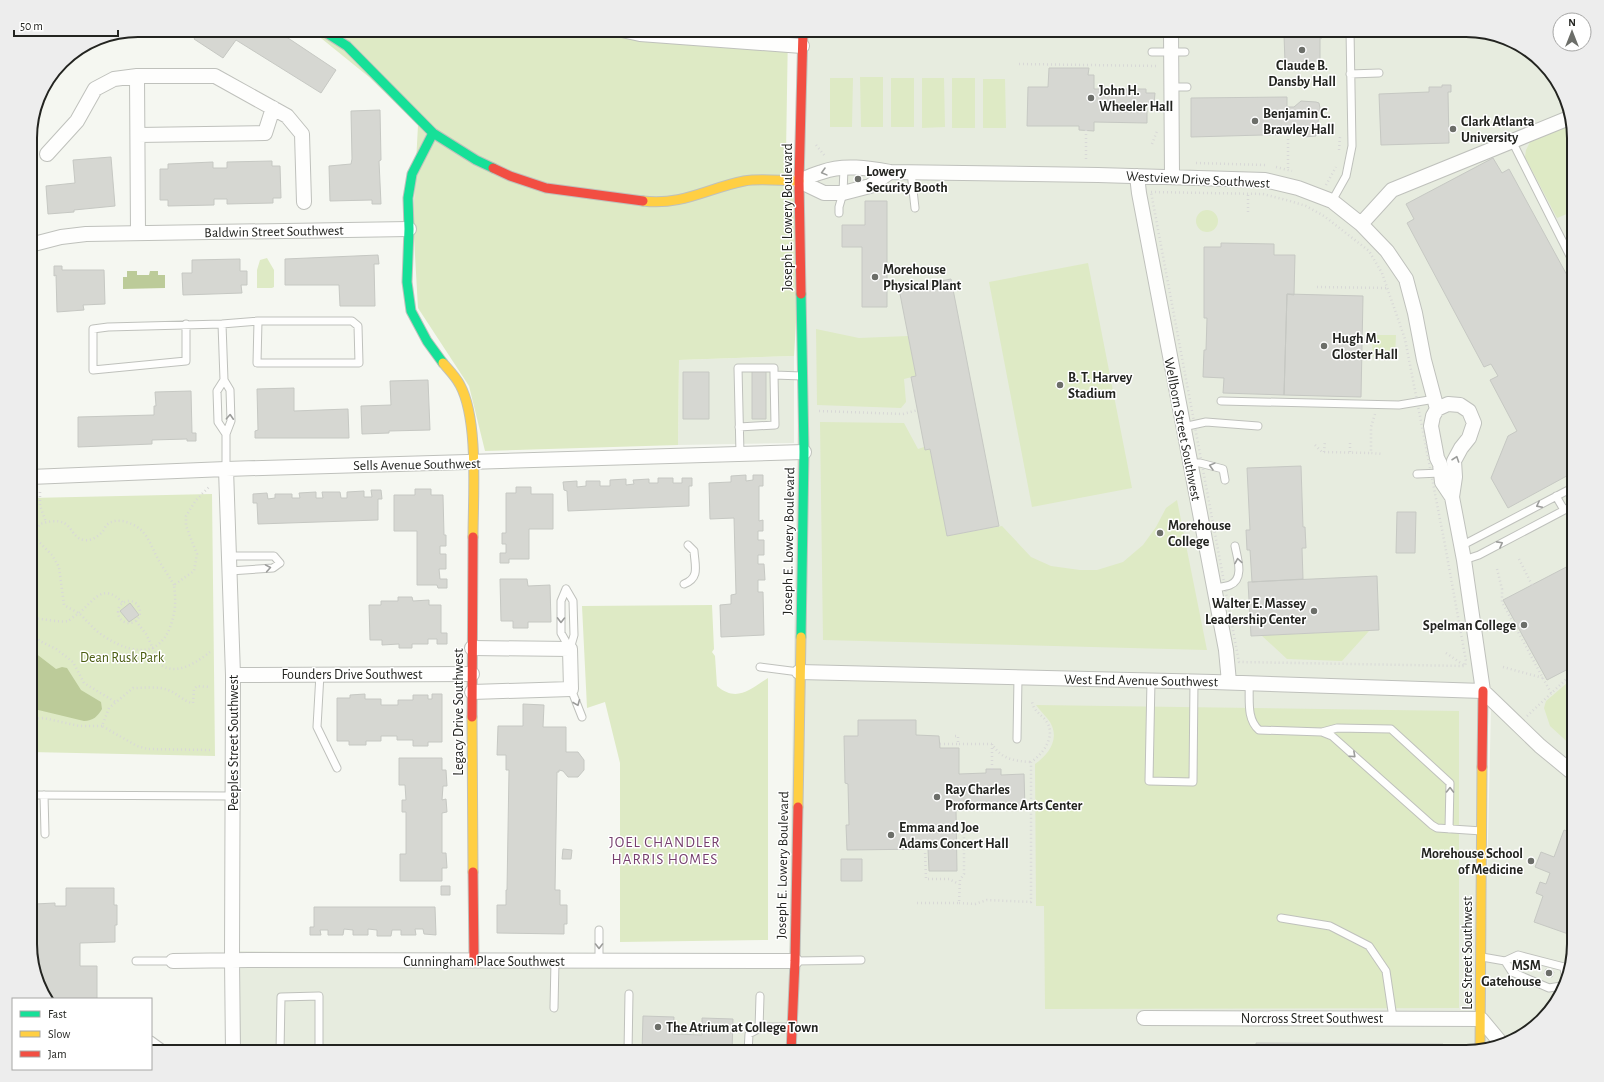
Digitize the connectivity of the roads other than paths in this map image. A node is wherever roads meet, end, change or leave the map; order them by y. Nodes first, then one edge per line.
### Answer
1 (333, 37) edge
2 (680, 37) edge
3 (803, 37) edge
4 (1171, 37) edge
5 (1350, 37) edge
6 (802, 46) junction
7 (1152, 52) dead end
8 (1171, 52) junction
9 (1185, 52) dead end
10 (1378, 73) dead end
11 (1350, 74) junction
12 (137, 76) junction
13 (1171, 87) junction
14 (1187, 87) dead end
15 (273, 108) junction
16 (1565, 120) edge
17 (433, 133) junction
18 (138, 135) junction
19 (1512, 141) junction
20 (47, 154) dead end
21 (844, 168) junction
22 (890, 172) junction
23 (911, 172) junction
24 (1137, 176) junction
25 (1172, 176) junction
26 (799, 181) junction
27 (843, 193) junction
28 (1332, 201) junction
29 (304, 202) dead end
30 (915, 208) dead end
31 (839, 213) dead end
32 (1362, 224) junction
33 (409, 229) junction
34 (138, 233) junction
35 (37, 243) edge
36 (1567, 250) edge
37 (258, 321) junction
38 (186, 324) junction
39 (222, 324) junction
40 (774, 375) junction
41 (803, 376) junction
42 (224, 380) junction
43 (1221, 401) dead end
44 (1436, 404) junction
45 (1189, 425) junction
46 (739, 426) junction
47 (1258, 426) dead end
48 (226, 434) junction
49 (804, 452) junction
50 (740, 454) junction
51 (473, 463) junction
52 (1196, 463) junction
53 (226, 469) junction
54 (1417, 474) dead end
55 (1436, 474) junction
56 (37, 477) edge
57 (1225, 480) dead end
58 (1567, 490) edge
59 (1556, 496) junction
60 (1452, 497) junction
61 (1567, 506) edge
62 (1567, 509) edge
63 (688, 545) dead end
64 (1235, 546) dead end
65 (1461, 546) junction
66 (229, 556) junction
67 (1464, 560) junction
68 (230, 571) junction
69 (684, 584) dead end
70 (1219, 587) junction
71 (472, 648) junction
72 (570, 648) junction
73 (760, 667) dead end
74 (799, 672) junction
75 (320, 674) junction
76 (472, 674) junction
77 (233, 675) junction
78 (1018, 677) junction
79 (1152, 680) junction
80 (1194, 681) junction
81 (1229, 682) junction
82 (1249, 683) junction
83 (571, 690) junction
84 (1483, 691) junction
85 (472, 692) junction
86 (582, 717) dead end
87 (1322, 732) junction
88 (1017, 739) dead end
89 (337, 768) dead end
90 (1567, 768) edge
91 (37, 795) edge
92 (44, 795) junction
93 (232, 796) junction
94 (1449, 829) junction
95 (1482, 831) junction
96 (44, 834) dead end
97 (1281, 918) dead end
98 (599, 930) dead end
99 (1481, 957) junction
100 (232, 960) junction
101 (861, 960) dead end
102 (136, 961) dead end
103 (173, 961) joint
104 (474, 961) junction
105 (555, 961) junction
106 (599, 961) junction
107 (1505, 961) junction
108 (795, 962) junction
109 (1564, 968) edge
110 (1558, 986) edge
111 (629, 994) dead end
112 (760, 996) dead end
113 (554, 1008) dead end
114 (1144, 1018) dead end
115 (1393, 1018) junction
116 (1481, 1019) junction
117 (792, 1027) junction
118 (760, 1029) junction
119 (1498, 1040) edge
120 (1480, 1044) edge
121 (233, 1045) edge
122 (280, 1045) edge
123 (319, 1045) edge
124 (628, 1045) edge
125 (748, 1045) edge
126 (791, 1045) edge

1 - 17 street, Westview Drive Southwest
2 - 6 street
3 - 6 street, Joseph E. Lowery Boulevard
4 - 8 street
5 - 11 lane
6 - 26 street, Joseph E. Lowery Boulevard
7 - 8 lane
8 - 9 lane
8 - 13 street
10 - 11 lane
11 - 28 lane
12 - 15 street, Baldwin Street Southwest
12 - 18 street
12 - 20 street, Baldwin Street Southwest
13 - 14 lane
13 - 25 street
15 - 18 street
15 - 29 street, Baldwin Street Southwest
16 - 19 street
17 - 26 street, Westview Drive Southwest
17 - 33 street, Legacy Drive Southwest
18 - 34 street
19 - 32 street
19 - 36 lane
21 - 22 street, Westview Drive Southwest
21 -> 26 street, Westview Drive Southwest
21 - 27 lane
22 - 23 street, Westview Drive Southwest
22 - 27 street, Westview Drive Southwest
23 - 24 street, Westview Drive Southwest
23 - 30 lane
24 - 25 street, Westview Drive Southwest
24 - 45 street, Wellborn Street Southwest
25 - 28 street, Westview Drive Southwest
26 - 27 street, Westview Drive Southwest
26 - 41 street, Joseph E. Lowery Boulevard
27 - 31 lane
28 - 32 street, Westview Drive Southwest
32 - 44 street, Westview Drive Southwest
33 - 34 street, Baldwin Street Southwest
33 - 51 street, Legacy Drive Southwest
34 - 35 street, Baldwin Street Southwest
37 - 37 lane
37 - 39 lane
38 - 38 lane
38 - 39 lane
39 - 42 lane, Peeples Street Southwest
40 - 41 lane
40 - 46 lane
40 - 46 lane
41 - 49 street, Joseph E. Lowery Boulevard
48 -> 42 lane, Peeples Street Southwest
42 - 48 lane, Peeples Street Southwest
43 - 44 lane
44 - 55 street
60 -> 44 street
45 - 47 lane
45 - 52 street, Wellborn Street Southwest
46 - 50 lane
48 - 53 lane, Peeples Street Southwest
49 - 50 street, Sells Avenue Southwest
49 - 74 street, Joseph E. Lowery Boulevard
50 - 51 street, Sells Avenue Southwest
51 - 53 street, Sells Avenue Southwest
51 - 71 street, Legacy Drive Southwest
57 -> 52 lane
52 - 70 street, Wellborn Street Southwest
53 - 56 street, Sells Avenue Southwest
53 - 66 street, Peeples Street Southwest
54 - 55 lane
55 - 60 street
58 - 59 lane
59 - 61 lane
59 -> 65 lane
60 - 65 street
67 -> 62 lane
63 - 69 lane
70 -> 64 lane
65 - 67 street
66 - 68 street, Peeples Street Southwest
68 -> 66 lane
67 - 84 street
68 - 77 street, Peeples Street Southwest
70 - 81 street, Wellborn Street Southwest
71 - 72 street
71 - 76 street, Legacy Drive Southwest
72 -> 72 lane
72 - 83 street
73 - 74 lane
74 - 78 street, West End Avenue Southwest
74 - 108 street, Joseph E. Lowery Boulevard
75 - 76 street, Founders Drive Southwest
75 - 77 street, Founders Drive Southwest
75 - 89 lane
76 - 85 street, Legacy Drive Southwest
77 - 93 street, Peeples Street Southwest
78 - 79 street, West End Avenue Southwest
78 - 88 lane
79 - 80 street, West End Avenue Southwest
79 - 80 lane
80 - 81 street, West End Avenue Southwest
81 - 82 street, West End Avenue Southwest
82 - 84 street, West End Avenue Southwest
82 - 87 lane
83 - 85 street
83 -> 86 lane
84 - 90 street
84 - 95 street, Lee Street Southwest
85 - 104 street, Legacy Drive Southwest
87 -> 94 lane
94 -> 87 lane
91 - 92 lane
92 - 93 lane
92 - 96 lane
93 - 100 street, Peeples Street Southwest
94 - 95 lane
95 - 99 street, Lee Street Southwest
97 - 115 lane
98 -> 106 lane
99 - 107 lane
99 - 116 street, Lee Street Southwest
100 - 103 street, Cunningham Place Southwest
100 - 104 street, Cunningham Place Southwest
100 - 121 street, Peeples Street Southwest
101 - 108 lane
102 - 103 lane
104 - 105 street, Cunningham Place Southwest
105 - 106 street, Cunningham Place Southwest
105 - 113 lane
106 - 108 street, Cunningham Place Southwest
107 - 109 lane
107 - 110 lane
108 - 117 street, Joseph E. Lowery Boulevard
111 - 124 lane
112 - 118 lane
114 - 115 street, Norcross Street Southwest
115 - 116 street, Norcross Street Southwest
116 - 119 street
116 - 120 street, Lee Street Southwest
117 - 118 lane
117 - 126 street, Joseph E. Lowery Boulevard
118 - 125 lane
122 - 123 lane

